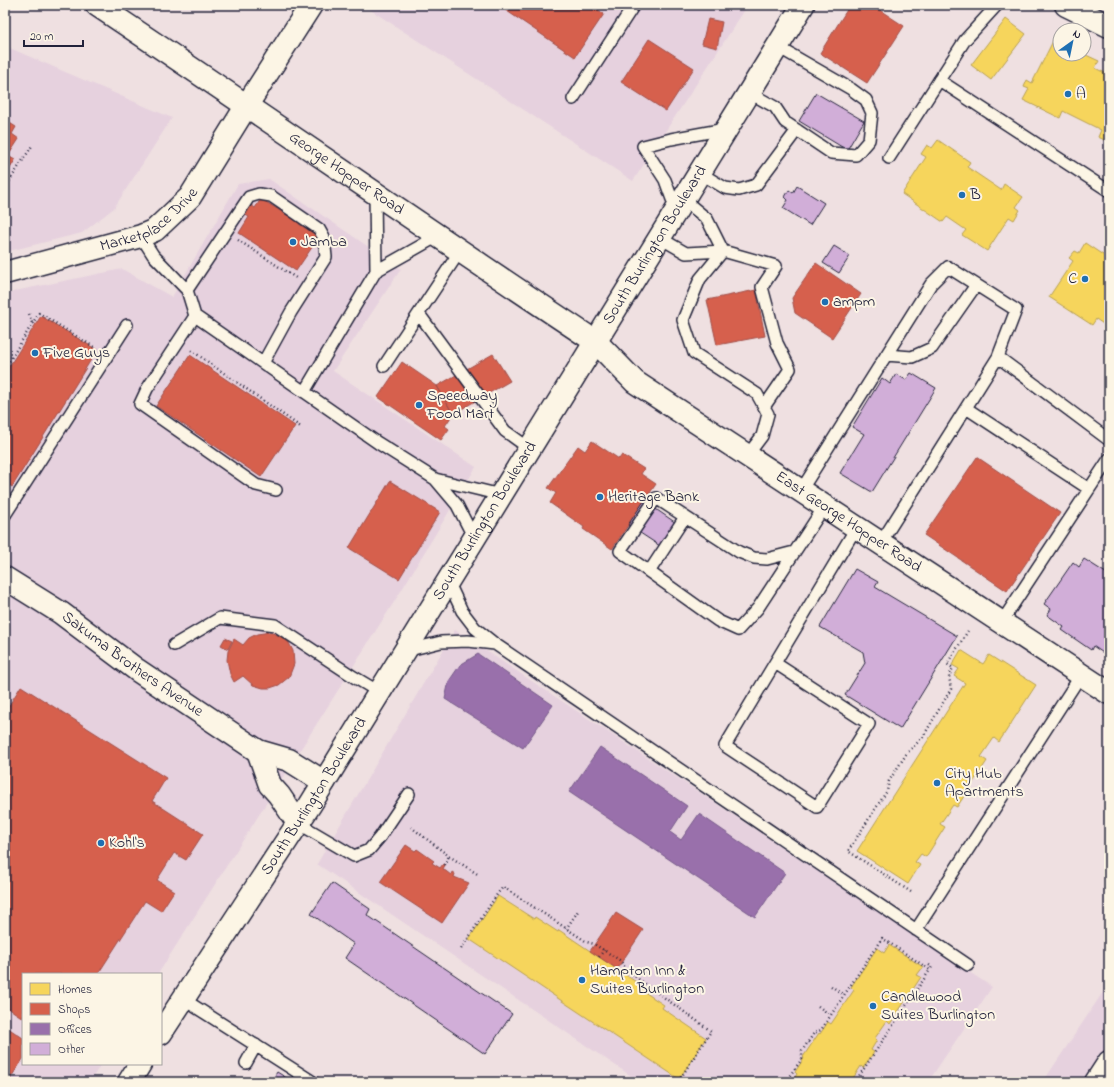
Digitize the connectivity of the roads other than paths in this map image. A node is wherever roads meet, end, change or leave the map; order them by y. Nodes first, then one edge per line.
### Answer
1 (97, 5) edge
2 (311, 5) edge
3 (634, 5) edge
4 (803, 5) edge
5 (997, 5) edge
6 (1066, 5) edge
7 (1109, 26) edge
8 (778, 47) junction
9 (939, 80) junction
10 (750, 93) junction
11 (573, 99) dead end
12 (247, 105) junction
13 (728, 129) junction
14 (797, 130) junction
15 (889, 158) dead end
16 (700, 173) junction
17 (1109, 191) edge
18 (374, 194) junction
19 (680, 206) junction
20 (141, 236) junction
21 (438, 236) junction
22 (660, 238) junction
23 (460, 251) junction
24 (723, 251) junction
25 (376, 271) junction
26 (5, 273) edge
27 (976, 285) junction
28 (186, 290) junction
29 (419, 314) junction
30 (195, 316) junction
31 (127, 325) dead end
32 (596, 342) junction
33 (886, 355) junction
34 (998, 357) junction
35 (263, 363) junction
36 (384, 366) dead end
37 (304, 392) junction
38 (764, 407) junction
39 (966, 408) junction
40 (1109, 440) edge
41 (530, 449) junction
42 (747, 456) junction
43 (1109, 459) edge
44 (435, 479) junction
45 (1089, 489) junction
46 (276, 490) dead end
47 (800, 492) junction
48 (501, 495) junction
49 (824, 507) junction
50 (5, 515) edge
51 (685, 517) junction
52 (856, 528) junction
53 (474, 538) junction
54 (880, 544) junction
55 (794, 552) junction
56 (650, 572) junction
57 (5, 578) edge
58 (448, 581) junction
59 (1001, 623) junction
60 (495, 644) junction
61 (174, 645) dead end
62 (404, 651) junction
63 (775, 663) junction
64 (1082, 676) junction
65 (379, 692) junction
66 (1109, 693) edge
67 (258, 751) junction
68 (324, 782) junction
69 (409, 794) dead end
70 (298, 824) junction
71 (916, 930) junction
72 (968, 965) dead end
73 (183, 998) junction
74 (162, 1031) edge
75 (256, 1045) junction
76 (1109, 1062) edge
77 (246, 1063) dead end
78 (135, 1072) edge
79 (118, 1082) edge
80 (313, 1082) edge
81 (1096, 1082) edge

1 - 12 main road, George Hopper Road
2 - 12 main road, Marketplace Drive
3 - 11 lane
4 - 8 main road, South Burlington Boulevard
5 - 9 lane
6 - 7 main road
8 - 10 main road, South Burlington Boulevard
8 - 14 lane
9 - 15 lane
9 - 17 lane
10 - 13 main road, South Burlington Boulevard
10 - 14 lane
12 - 18 main road, George Hopper Road
12 - 20 main road, Marketplace Drive
13 - 16 main road, South Burlington Boulevard
13 - 19 lane
14 - 16 lane
16 - 19 main road, South Burlington Boulevard
18 - 21 main road, George Hopper Road
18 - 25 lane
19 - 22 main road, South Burlington Boulevard
19 - 24 lane
20 - 26 main road, Marketplace Drive
20 - 28 lane
21 - 23 main road, George Hopper Road
21 - 25 lane
22 - 24 lane
22 - 32 main road, South Burlington Boulevard
23 - 29 lane
23 - 32 main road, George Hopper Road
24 - 38 lane
24 - 38 lane
25 - 37 lane
27 - 33 lane
27 - 33 lane
27 - 34 lane
28 - 30 lane
28 - 35 lane
29 - 36 lane
29 - 41 lane
30 - 35 lane
30 - 46 lane
31 - 50 lane
32 - 41 main road, South Burlington Boulevard
32 - 42 main road, East George Hopper Road
33 - 47 lane
34 - 39 lane
34 - 40 lane
35 - 37 lane
37 - 44 lane
38 - 42 lane
39 - 45 lane
39 - 54 lane
41 - 48 main road, South Burlington Boulevard
42 - 47 main road, East George Hopper Road
43 - 45 lane
44 - 48 lane
44 - 53 lane
45 - 59 lane
47 - 49 main road, East George Hopper Road
48 - 53 main road, South Burlington Boulevard
49 - 52 main road, East George Hopper Road
49 - 55 lane
51 - 55 lane
51 - 56 lane
51 - 56 lane
52 - 54 main road, East George Hopper Road
52 - 63 lane
53 - 58 main road, South Burlington Boulevard
54 - 59 main road, East George Hopper Road
55 - 56 lane
57 - 67 main road, Sakuma Brothers Avenue
58 - 60 lane
58 - 62 main road, South Burlington Boulevard
59 - 64 main road, East George Hopper Road
60 - 62 lane
60 - 71 lane
61 - 65 lane
62 - 65 main road, South Burlington Boulevard
63 - 63 lane
64 - 66 main road, East George Hopper Road
64 - 71 lane
65 - 68 main road, South Burlington Boulevard
67 - 68 main road, Sakuma Brothers Avenue
67 - 70 main road
68 - 70 main road, South Burlington Boulevard
69 - 70 lane
70 - 73 main road, South Burlington Boulevard
71 - 72 lane
73 - 74 main road, South Burlington Boulevard
73 - 75 lane
75 - 77 lane
75 - 80 lane
76 - 81 main road
78 - 79 lane

